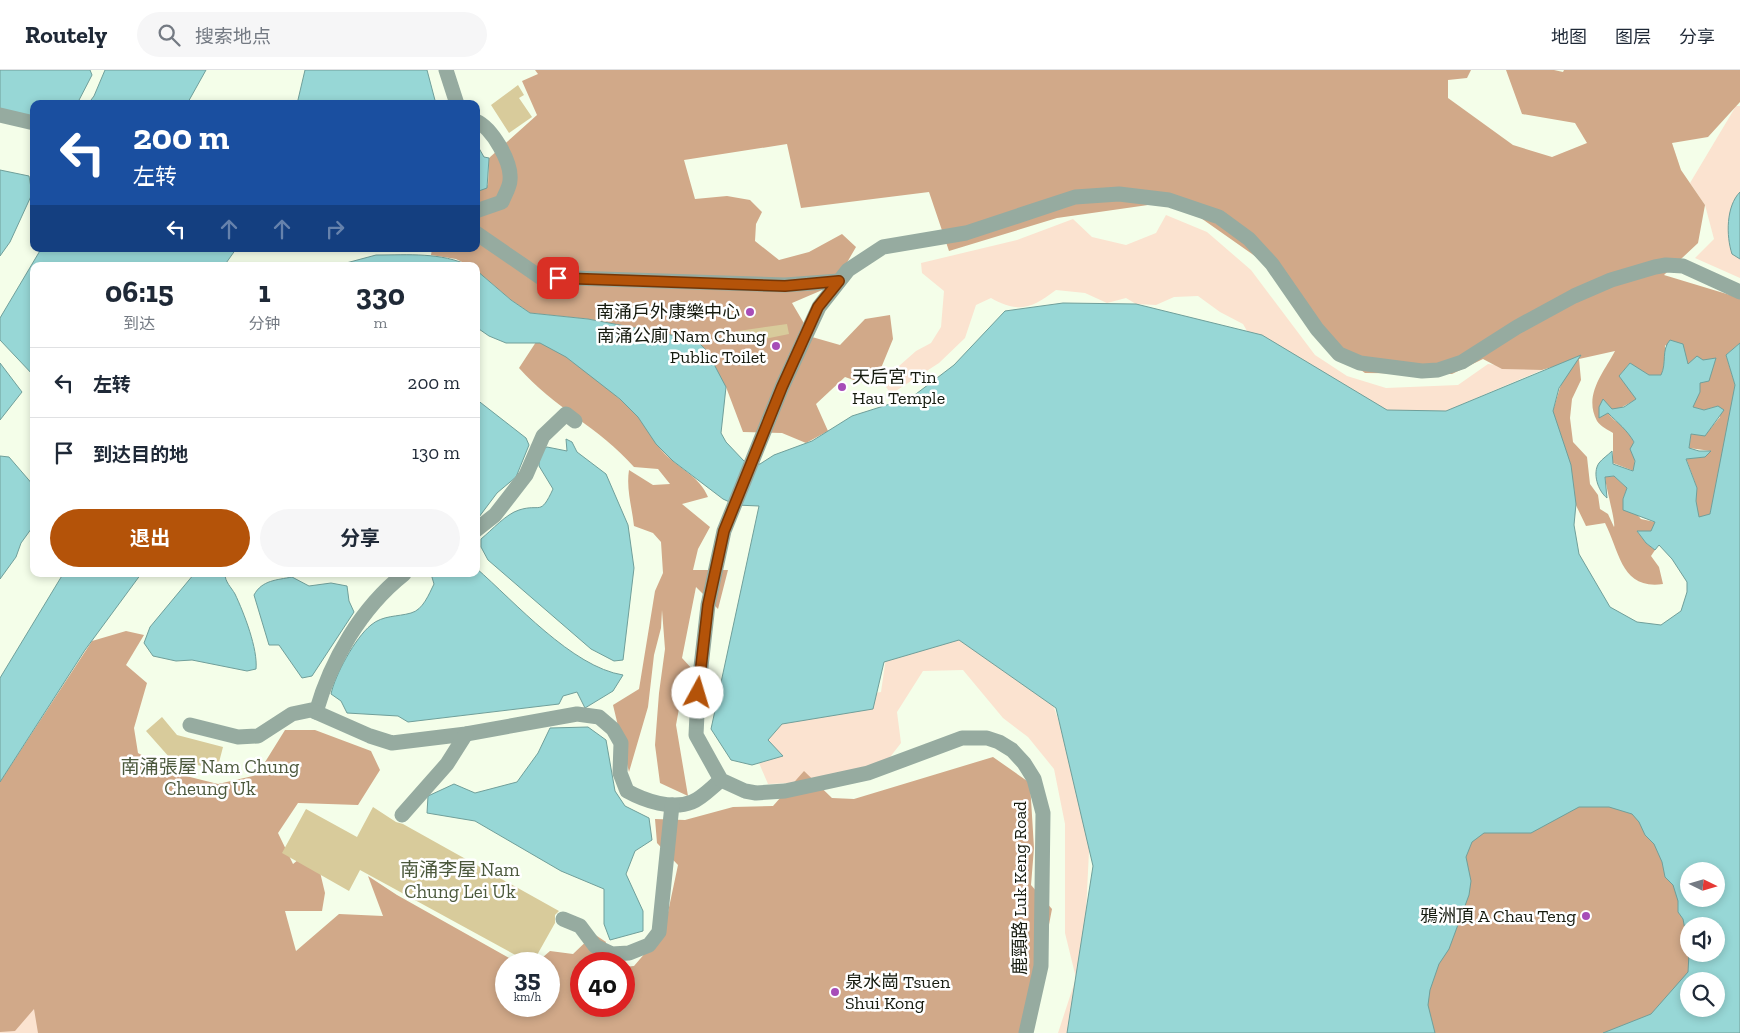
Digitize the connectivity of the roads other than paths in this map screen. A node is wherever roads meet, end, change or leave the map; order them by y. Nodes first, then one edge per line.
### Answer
1 (446, 70) edge
2 (456, 100) edge
3 (0, 116) edge
4 (30, 122) edge
5 (480, 123) edge
6 (480, 209) edge
7 (480, 236) edge
8 (839, 281) junction
9 (1740, 292) edge
10 (575, 421) dead end
11 (480, 527) edge
12 (400, 577) edge
13 (316, 712) junction
14 (190, 725) dead end
15 (466, 734) junction
16 (721, 780) junction
17 (672, 805) junction
18 (402, 815) dead end
19 (564, 918) dead end
20 (1026, 1033) edge

1 - 2 street
3 - 4 street
5 - 6 street
7 - 8 street
8 - 9 street
8 - 16 street
10 - 11 street
12 - 13 street
13 - 14 street
13 - 15 street
15 - 17 street
15 - 18 street
16 - 17 street
16 - 20 street, 鹿頸路 Luk Keng Road
17 - 19 street

